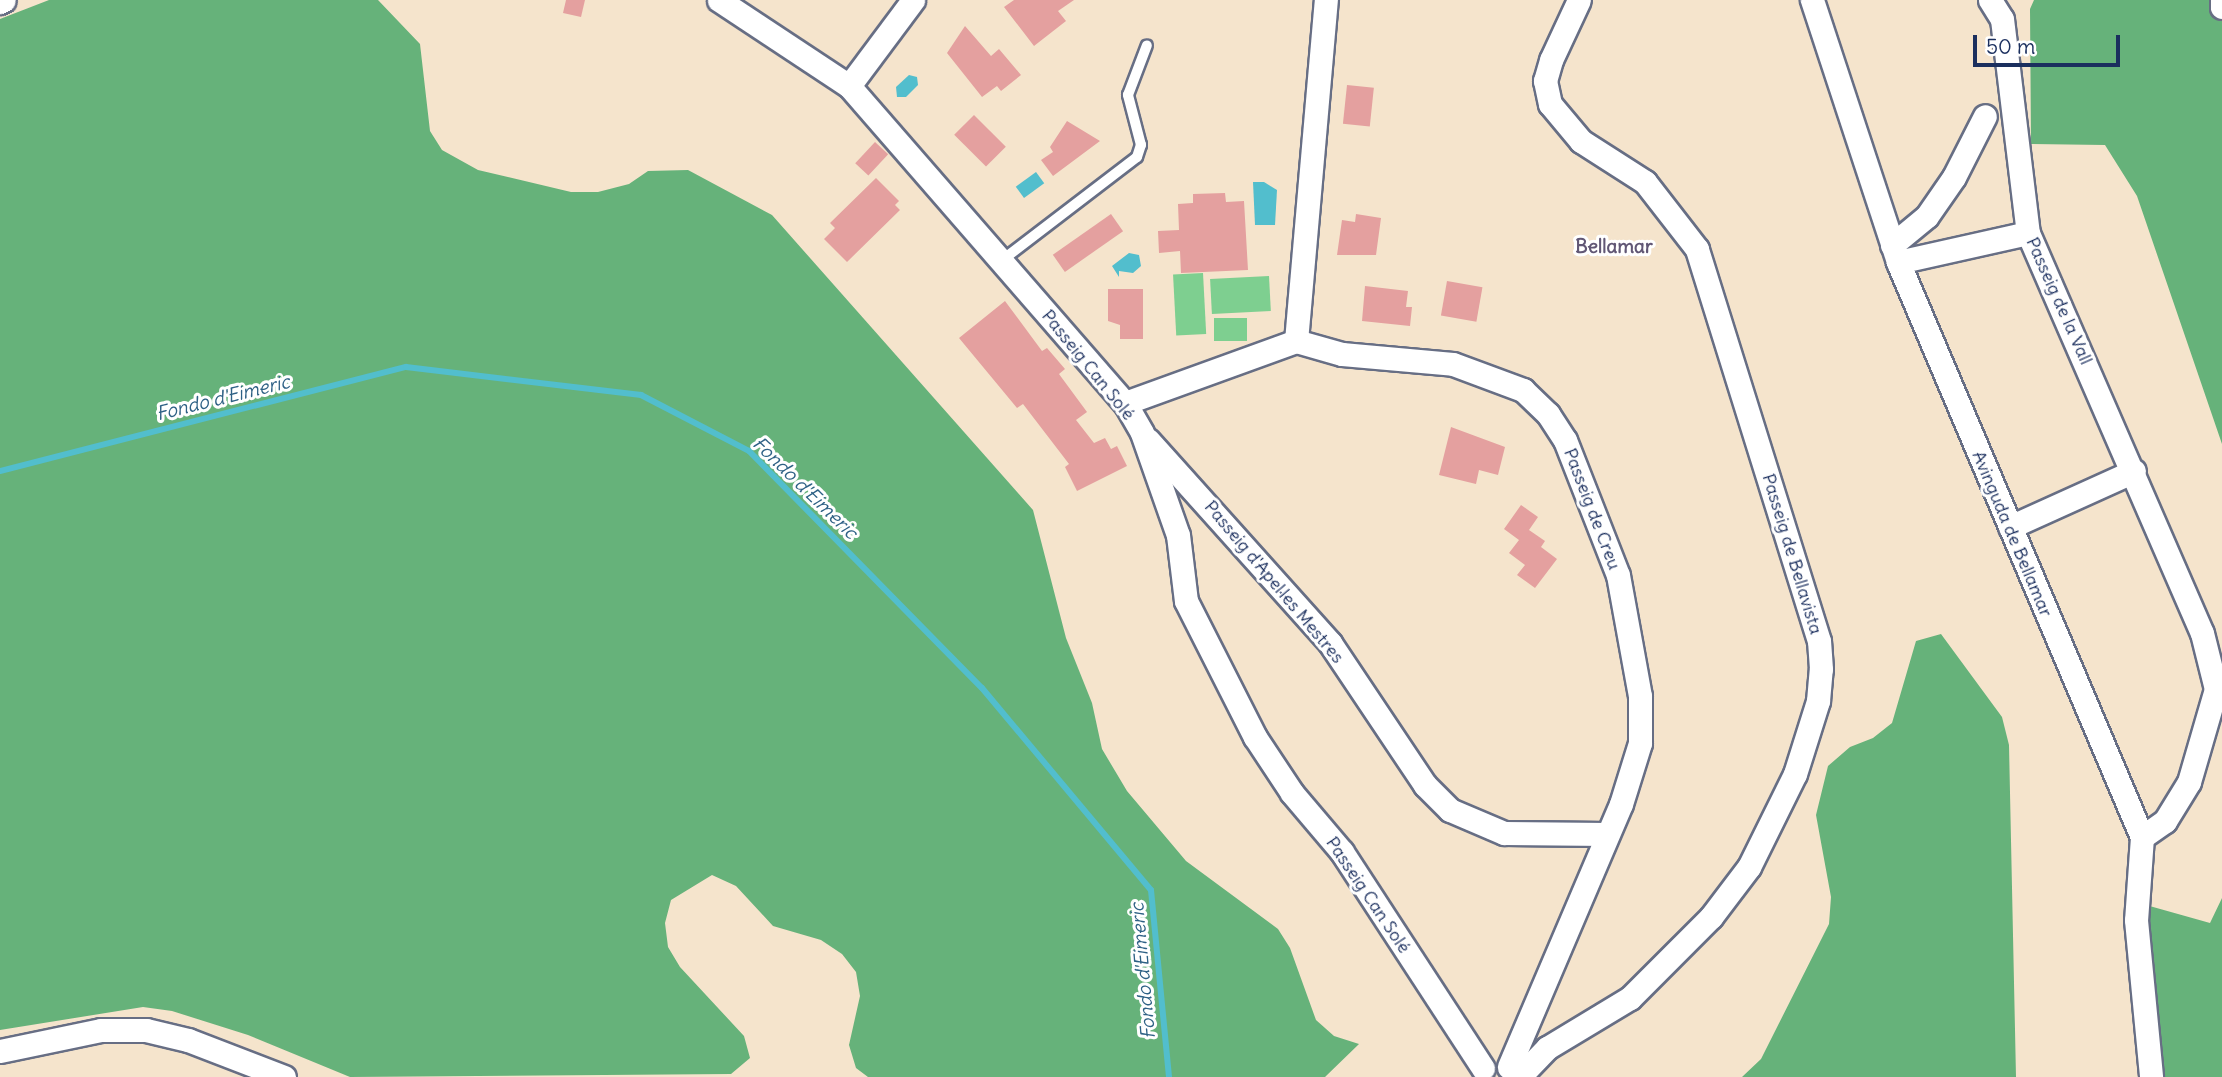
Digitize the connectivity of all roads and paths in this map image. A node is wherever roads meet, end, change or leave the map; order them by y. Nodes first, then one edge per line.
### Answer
1 (719, 0) edge
2 (913, 0) edge
3 (1326, 0) edge
4 (1579, 0) edge
5 (1812, 0) edge
6 (2222, 0) edge
7 (2000, 3) edge
8 (2222, 6) edge
9 (1147, 46) dead end
10 (849, 86) junction
11 (1985, 116) dead end
12 (2028, 233) junction
13 (1895, 253) junction
14 (1001, 261) junction
15 (1296, 341) junction
16 (1125, 403) junction
17 (1142, 433) junction
18 (2134, 471) junction
19 (2010, 527) junction
20 (2177, 800) junction
21 (2134, 814) junction
22 (1607, 834) junction
23 (2142, 837) junction
24 (0, 1051) edge
25 (1520, 1072) edge
26 (1476, 1073) edge
27 (284, 1077) edge
28 (2151, 1077) edge

1 - 10 street, Passeig Can Solé
2 - 10 street
3 - 15 street
4 - 25 street, Passeig de Bellavista
5 - 13 street, Avinguda de Bellamar
6 - 8 street
7 - 12 street, Passeig de la Vall
9 - 14 lane
10 - 14 street, Passeig Can Solé
11 - 13 street
12 - 13 street
12 - 18 street, Passeig de la Vall
13 - 19 street, Avinguda de Bellamar
14 - 16 street, Passeig Can Solé
15 - 16 street
15 - 22 street, Passeig de Creu
16 - 17 street, Passeig Can Solé
17 - 22 street, Passeig d'Apel·les Mestres
17 - 26 street, Passeig Can Solé
18 - 19 street
18 - 20 street, Passeig de la Vall
19 - 21 street, Avinguda de Bellamar
20 - 21 street
20 - 23 street, Passeig de la Vall
21 - 23 street, Avinguda de Bellamar
22 - 25 street, Passeig de Creu
23 - 28 street, Avinguda de Bellamar
24 - 27 street
25 - 26 street

